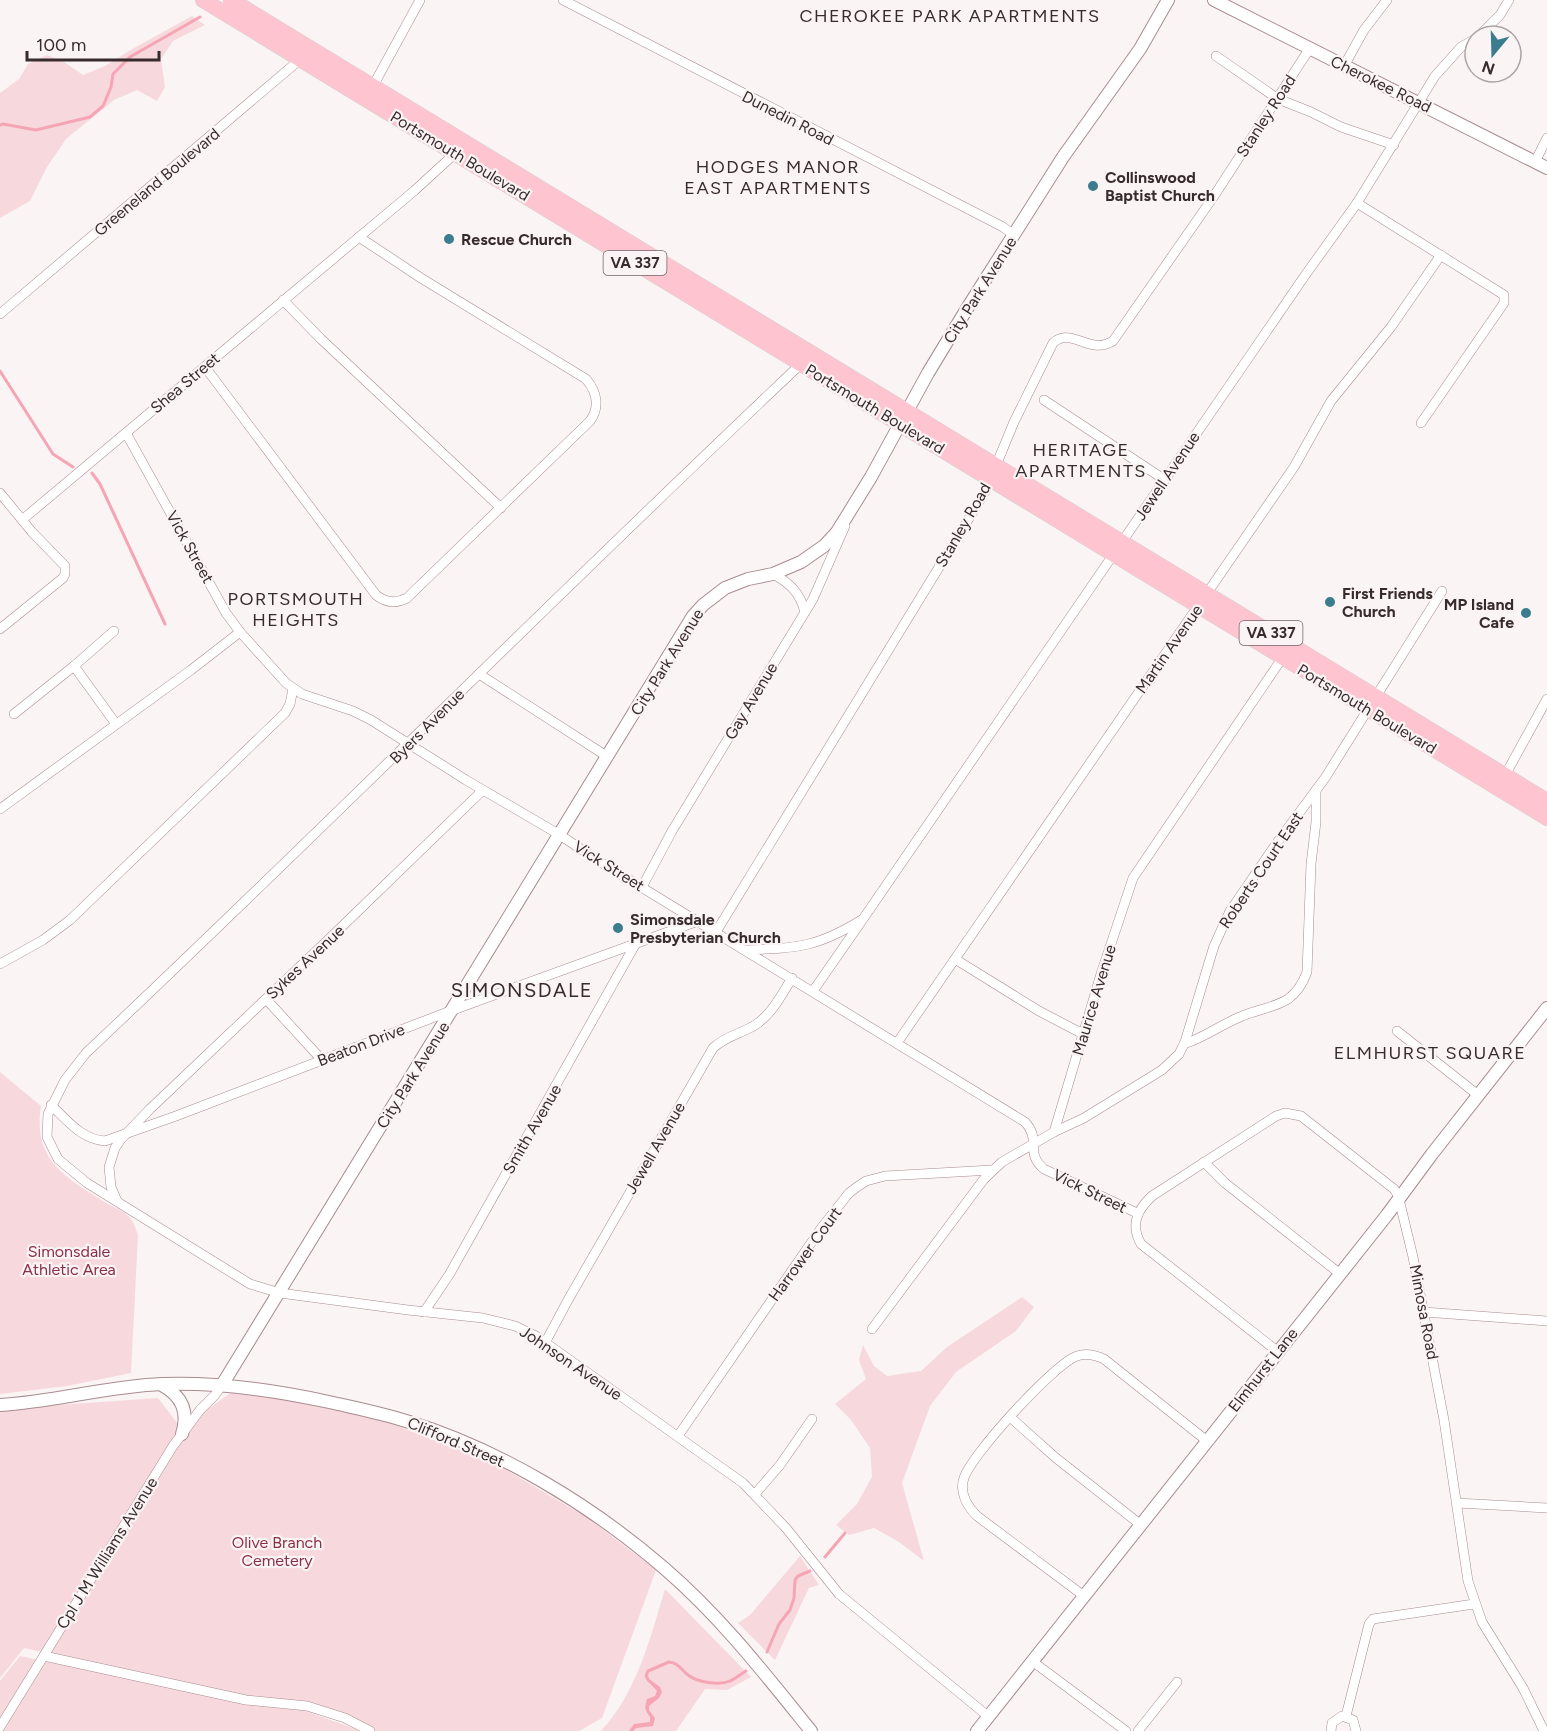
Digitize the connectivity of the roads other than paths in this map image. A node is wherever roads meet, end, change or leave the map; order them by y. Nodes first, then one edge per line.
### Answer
1 (203, 0) edge
2 (231, 0) edge
3 (420, 0) edge
4 (563, 0) edge
5 (1168, 0) edge
6 (1214, 0) edge
7 (1387, 0) edge
8 (1509, 0) edge
9 (1491, 24) edge
10 (1463, 46) edge
11 (1310, 48) junction
12 (306, 54) junction
13 (1216, 56) dead end
14 (1344, 66) junction
15 (373, 86) junction
16 (1278, 99) junction
17 (1420, 103) junction
18 (1547, 138) edge
19 (1394, 145) junction
20 (458, 146) junction
21 (1541, 165) edge
22 (1357, 203) junction
23 (1014, 235) junction
24 (359, 237) junction
25 (1441, 255) junction
26 (283, 300) junction
27 (0, 314) edge
28 (806, 359) junction
29 (205, 367) junction
30 (1044, 400) dead end
31 (904, 419) junction
32 (1420, 423) dead end
33 (126, 433) junction
34 (995, 465) junction
35 (990, 480) junction
36 (1165, 480) junction
37 (0, 493) edge
38 (501, 508) junction
39 (851, 511) junction
40 (22, 520) junction
41 (1118, 548) junction
42 (773, 574) junction
43 (1442, 591) dead end
44 (1204, 600) junction
45 (805, 612) junction
46 (0, 629) edge
47 (114, 631) dead end
48 (240, 632) junction
49 (1287, 651) junction
50 (74, 666) junction
51 (479, 674) junction
52 (293, 689) junction
53 (1547, 699) edge
54 (1373, 703) junction
55 (14, 714) dead end
56 (116, 724) junction
57 (409, 744) junction
58 (608, 757) junction
59 (1502, 782) junction
60 (483, 790) junction
61 (1316, 790) junction
62 (1547, 801) edge
63 (0, 809) edge
64 (1547, 818) edge
65 (560, 835) junction
66 (642, 887) junction
67 (863, 919) junction
68 (698, 921) junction
69 (716, 932) junction
70 (636, 943) junction
71 (745, 950) junction
72 (955, 959) junction
73 (0, 964) edge
74 (792, 978) junction
75 (813, 991) junction
76 (266, 999) junction
77 (1547, 1008) edge
78 (453, 1010) junction
79 (1397, 1031) dead end
80 (1083, 1034) junction
81 (897, 1043) junction
82 (1184, 1044) junction
83 (322, 1060) junction
84 (1478, 1095) junction
85 (51, 1106) junction
86 (1054, 1132) junction
87 (126, 1134) junction
88 (1034, 1142) junction
89 (1204, 1162) junction
90 (992, 1170) junction
91 (1399, 1198) junction
92 (117, 1201) junction
93 (1137, 1213) junction
94 (1339, 1273) junction
95 (280, 1293) junction
96 (424, 1312) junction
97 (1424, 1312) junction
98 (1547, 1321) edge
99 (872, 1329) dead end
100 (545, 1343) junction
101 (1277, 1351) junction
102 (161, 1384) junction
103 (222, 1386) junction
104 (0, 1405) edge
105 (1010, 1417) junction
106 (812, 1419) dead end
107 (182, 1434) junction
108 (678, 1436) junction
109 (1207, 1441) junction
110 (755, 1494) junction
111 (1456, 1503) junction
112 (1547, 1508) edge
113 (1141, 1525) junction
114 (1084, 1596) junction
115 (1474, 1604) junction
116 (44, 1656) junction
117 (1032, 1661) junction
118 (1177, 1682) dead end
119 (1346, 1716) junction
120 (989, 1717) junction
121 (0, 1726) edge
122 (1544, 1727) edge
123 (370, 1731) edge
124 (811, 1731) edge
125 (977, 1731) edge
126 (1126, 1731) edge
127 (1138, 1731) edge
128 (1331, 1731) edge
129 (1356, 1731) edge

1 - 12 main road, Portsmouth Boulevard / VA 337
2 - 12 main road, Portsmouth Boulevard / VA 337
3 - 15 street
4 - 23 street, Dunedin Road
5 - 23 street, City Park Avenue
6 - 11 street, Cherokee Road
7 - 14 street
8 - 9 street
10 - 17 street, Jewell Avenue
11 - 14 street, Cherokee Road
11 - 16 street, Stanley Road
12 - 15 main road, Portsmouth Boulevard / VA 337
12 - 20 main road, Portsmouth Boulevard / VA 337
12 - 27 street, Greeneland Boulevard
13 - 16 street
14 - 17 street, Cherokee Road
15 - 20 main road, Portsmouth Boulevard / VA 337
16 - 19 street
16 - 34 street, Stanley Road
17 - 19 street, Jewell Avenue
17 - 21 street, Cherokee Road
18 - 21 street
19 - 22 street, Jewell Avenue
20 - 24 street, Shea Street
20 - 28 main road, Portsmouth Boulevard / VA 337
22 - 25 street
22 - 36 street, Jewell Avenue
23 - 31 street, City Park Avenue
24 - 26 street, Shea Street
24 - 38 street
25 - 32 street
25 - 44 street, Martin Avenue
26 - 29 street, Shea Street
26 - 38 street
28 - 31 main road, Portsmouth Boulevard / VA 337
28 - 51 street, Byers Avenue
29 - 33 street, Shea Street
29 - 38 street
30 - 36 street
31 - 34 main road, Portsmouth Boulevard / VA 337
31 - 35 main road, Portsmouth Boulevard / VA 337
31 - 39 street, City Park Avenue
33 - 40 street, Shea Street
33 - 48 street, Vick Street
34 - 35 street, Stanley Road
34 - 41 main road, Portsmouth Boulevard / VA 337
35 - 41 main road, Portsmouth Boulevard / VA 337
35 - 69 street, Stanley Road
36 - 41 street, Jewell Avenue
37 - 40 street
39 - 42 street, City Park Avenue
39 - 45 street, Gay Avenue
40 - 46 street
41 - 44 main road, Portsmouth Boulevard / VA 337
41 - 67 street, Jewell Avenue
42 - 45 street
42 - 58 street, City Park Avenue
43 - 54 street, Roberts Court East
44 - 49 main road, Portsmouth Boulevard / VA 337
44 - 72 street, Martin Avenue
45 - 66 street, Gay Avenue
47 - 50 street
48 - 52 street, Vick Street
48 - 56 street
49 - 54 main road, Portsmouth Boulevard / VA 337
49 - 80 street, Maurice Avenue
50 - 55 street
50 - 56 street
51 - 57 street, Byers Avenue
51 - 58 street
52 - 57 street, Vick Street
52 - 73 street
53 - 59 street
54 - 59 main road, Portsmouth Boulevard / VA 337
54 - 61 street, Roberts Court East
56 - 63 street
57 - 60 street, Vick Street
57 - 85 street, Byers Avenue
58 - 65 street, City Park Avenue
59 - 62 main road, Portsmouth Boulevard / VA 337
59 - 64 main road, Portsmouth Boulevard / VA 337
60 - 65 street, Vick Street
60 - 76 street, Sykes Avenue
61 - 82 street, Roberts Court East
61 - 82 street
65 - 66 street, Vick Street
65 - 78 street, City Park Avenue
66 - 68 street, Vick Street
67 - 71 street, Jewell Avenue
67 - 75 street, Jewell Avenue
68 - 69 street, Vick Street
68 - 70 street, Beaton Drive
69 - 71 street, Vick Street
70 - 78 street, Beaton Drive
70 - 96 street, Smith Avenue
71 - 74 street, Vick Street
72 - 80 street
72 - 81 street, Martin Avenue
74 - 75 street, Vick Street
74 - 100 street, Jewell Avenue
75 - 81 street, Vick Street
76 - 83 street
76 - 87 street, Sykes Avenue
77 - 84 street, Elmhurst Lane
78 - 83 street, Beaton Drive
78 - 95 street, City Park Avenue
79 - 84 street
80 - 86 street, Maurice Avenue
81 - 88 street, Vick Street
82 - 86 street, Roberts Court East
83 - 87 street, Beaton Drive
84 - 91 street, Elmhurst Lane
85 - 87 street, Beaton Drive
85 - 92 street, Johnson Avenue
86 - 88 street
87 - 92 street
88 - 90 street
88 - 93 street, Vick Street
89 - 91 street
89 - 93 street
89 - 94 street
90 - 99 street
90 - 108 street, Harrower Court
91 - 94 street, Elmhurst Lane
91 - 97 street, Mimosa Road
92 - 95 street, Johnson Avenue
93 - 101 street, Vick Street
94 - 101 street, Elmhurst Lane
95 - 96 street, Johnson Avenue
95 - 103 street, City Park Avenue
96 - 100 street, Johnson Avenue
97 - 98 street
97 - 111 street, Mimosa Road
100 - 108 street, Johnson Avenue
101 - 109 street, Elmhurst Lane
102 - 103 street, Clifford Street
102 - 104 street, Clifford Street
102 - 107 street
103 - 107 street, Cpl J M Williams Avenue
103 - 124 street, Clifford Street
105 - 109 street
105 - 113 street
105 - 114 street
106 - 110 street
107 - 116 street, Cpl J M Williams Avenue
108 - 110 street, Johnson Avenue
109 - 113 street, Elmhurst Lane
110 - 120 street, Johnson Avenue
111 - 112 street
111 - 115 street, Mimosa Road
113 - 114 street, Elmhurst Lane
114 - 117 street, Elmhurst Lane
115 - 119 street
115 - 122 street, Mimosa Road
116 - 121 street, Cpl J M Williams Avenue
116 - 123 street
117 - 120 street, Elmhurst Lane
117 - 126 street
118 - 127 street
119 - 128 street
119 - 129 street
120 - 125 street, Elmhurst Lane

